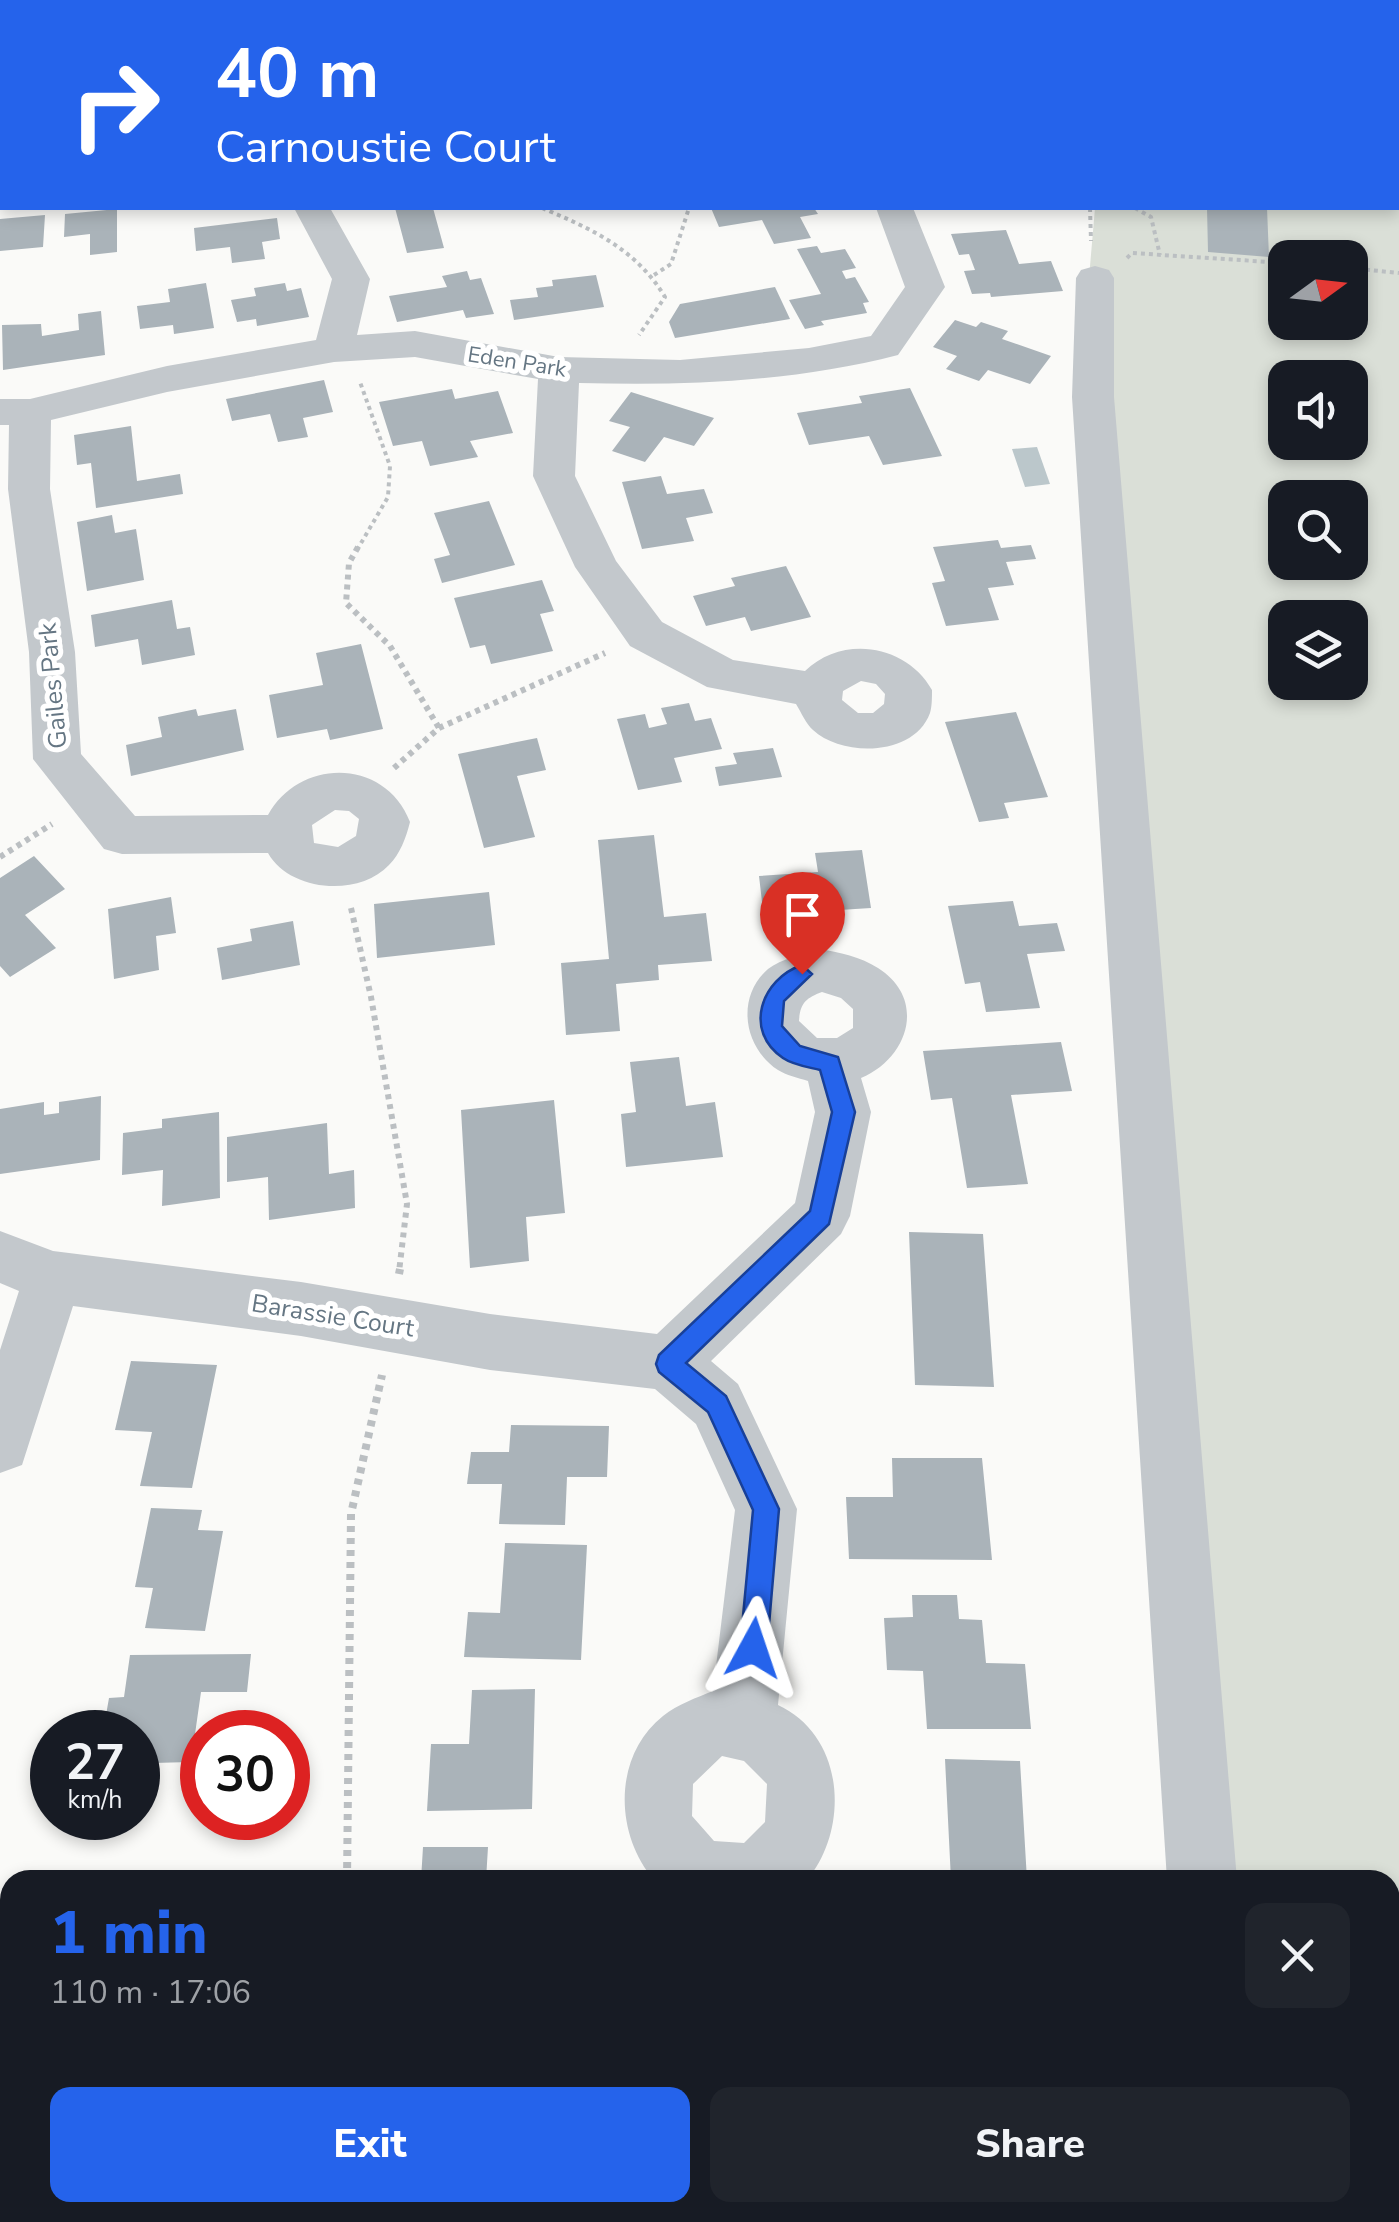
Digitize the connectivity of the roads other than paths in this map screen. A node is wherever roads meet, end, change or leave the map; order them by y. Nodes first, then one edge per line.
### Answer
1 (313, 210) edge
2 (896, 210) edge
3 (1095, 285) road end
4 (341, 349) junction
5 (559, 370) junction
6 (15, 412) edge
7 (817, 690) dead end
8 (284, 834) junction
9 (830, 1064) dead end
10 (27, 1267) edge
11 (668, 1364) junction
12 (0, 1444) edge
13 (744, 1723) dead end
14 (1201, 1870) edge

1 - 4 street
2 - 5 street, Eden Park
3 - 14 street
4 - 5 street, Eden Park
4 - 6 street, Eden Park
5 - 7 street
6 - 8 street, Gailes Park
8 - 8 street
9 - 11 street
10 - 11 street, Barassie Court
10 - 12 street
11 - 13 street

